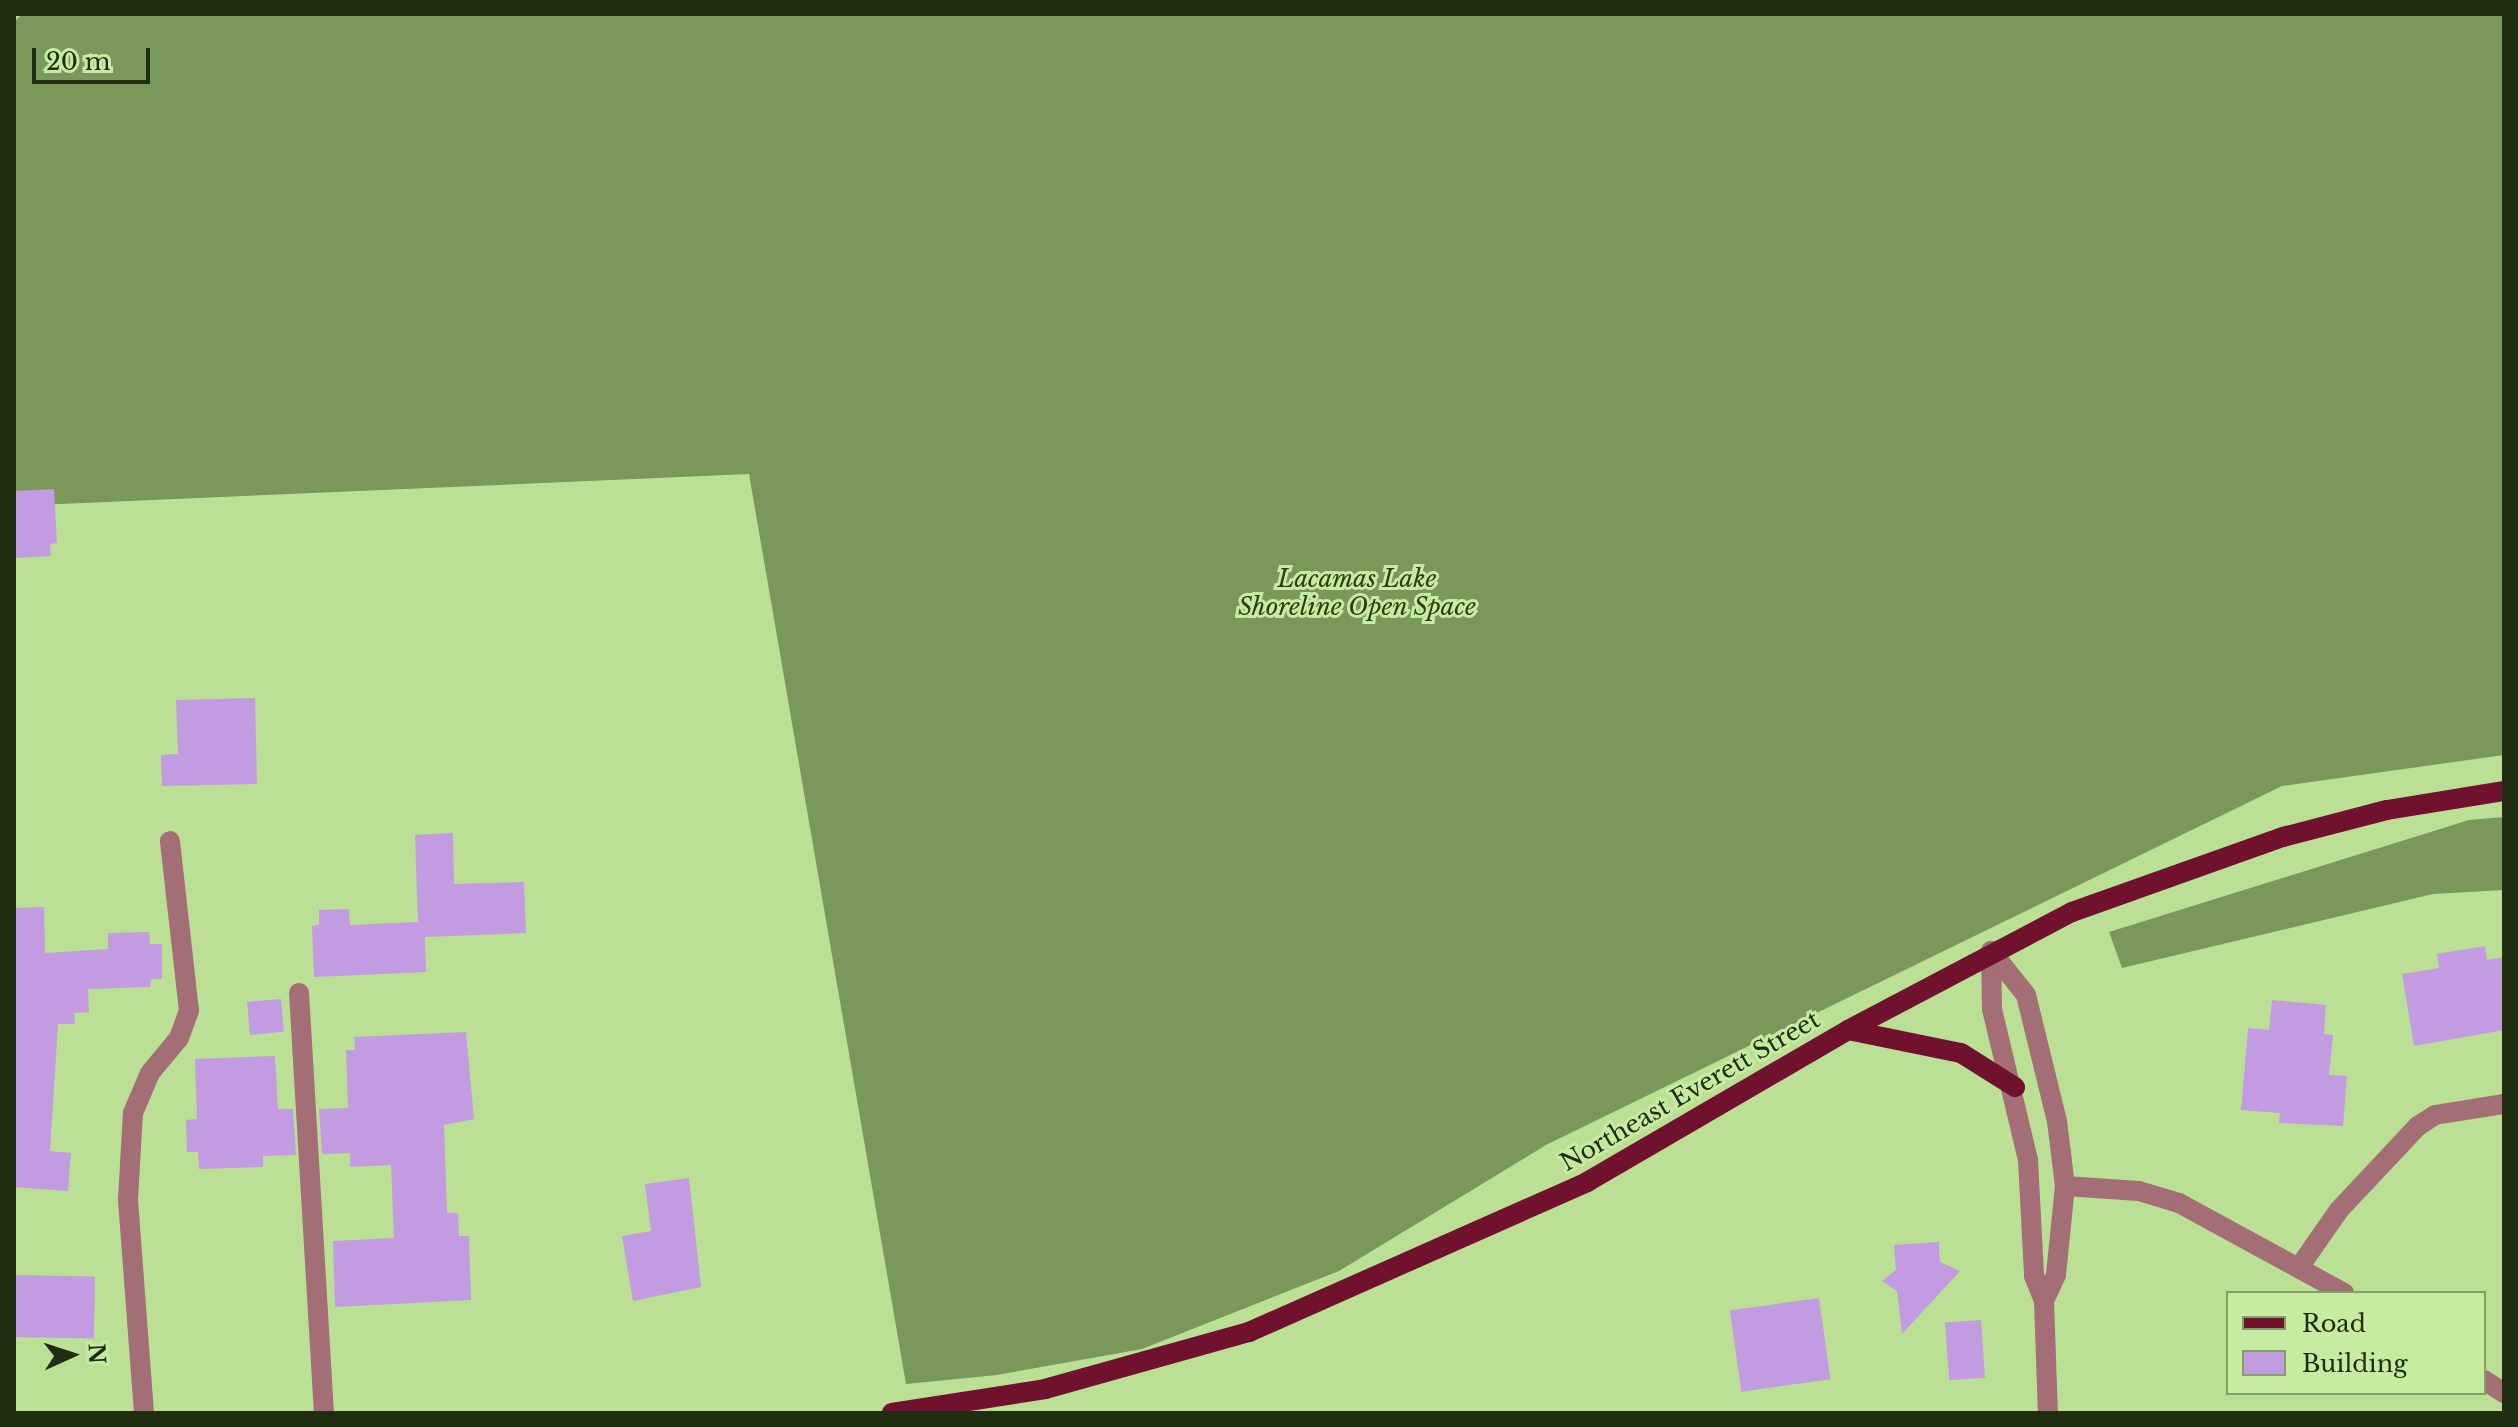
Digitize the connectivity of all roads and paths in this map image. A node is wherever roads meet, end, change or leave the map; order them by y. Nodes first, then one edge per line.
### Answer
1 (2504, 791) edge
2 (170, 841) dead end
3 (1991, 951) junction
4 (299, 993) dead end
5 (1848, 1030) junction
6 (2015, 1087) junction
7 (2504, 1104) edge
8 (2065, 1186) junction
9 (2300, 1266) junction
10 (2341, 1291) edge
11 (2044, 1301) junction
12 (2486, 1381) edge
13 (2504, 1393) edge
14 (953, 1410) edge
15 (144, 1413) edge
16 (324, 1413) edge
17 (892, 1413) edge
18 (2048, 1413) edge

1 - 3 main road, Northeast Everett Street
2 - 15 street
3 - 5 main road, Northeast Everett Street
3 - 6 street
3 - 8 street
4 - 16 street
5 - 6 main road
5 - 14 main road, Northeast Everett Street
6 - 11 street
7 - 9 street
8 - 9 street
8 - 11 street
9 - 10 street
11 - 18 street
12 - 13 street
14 - 17 main road, Northeast Everett Street

